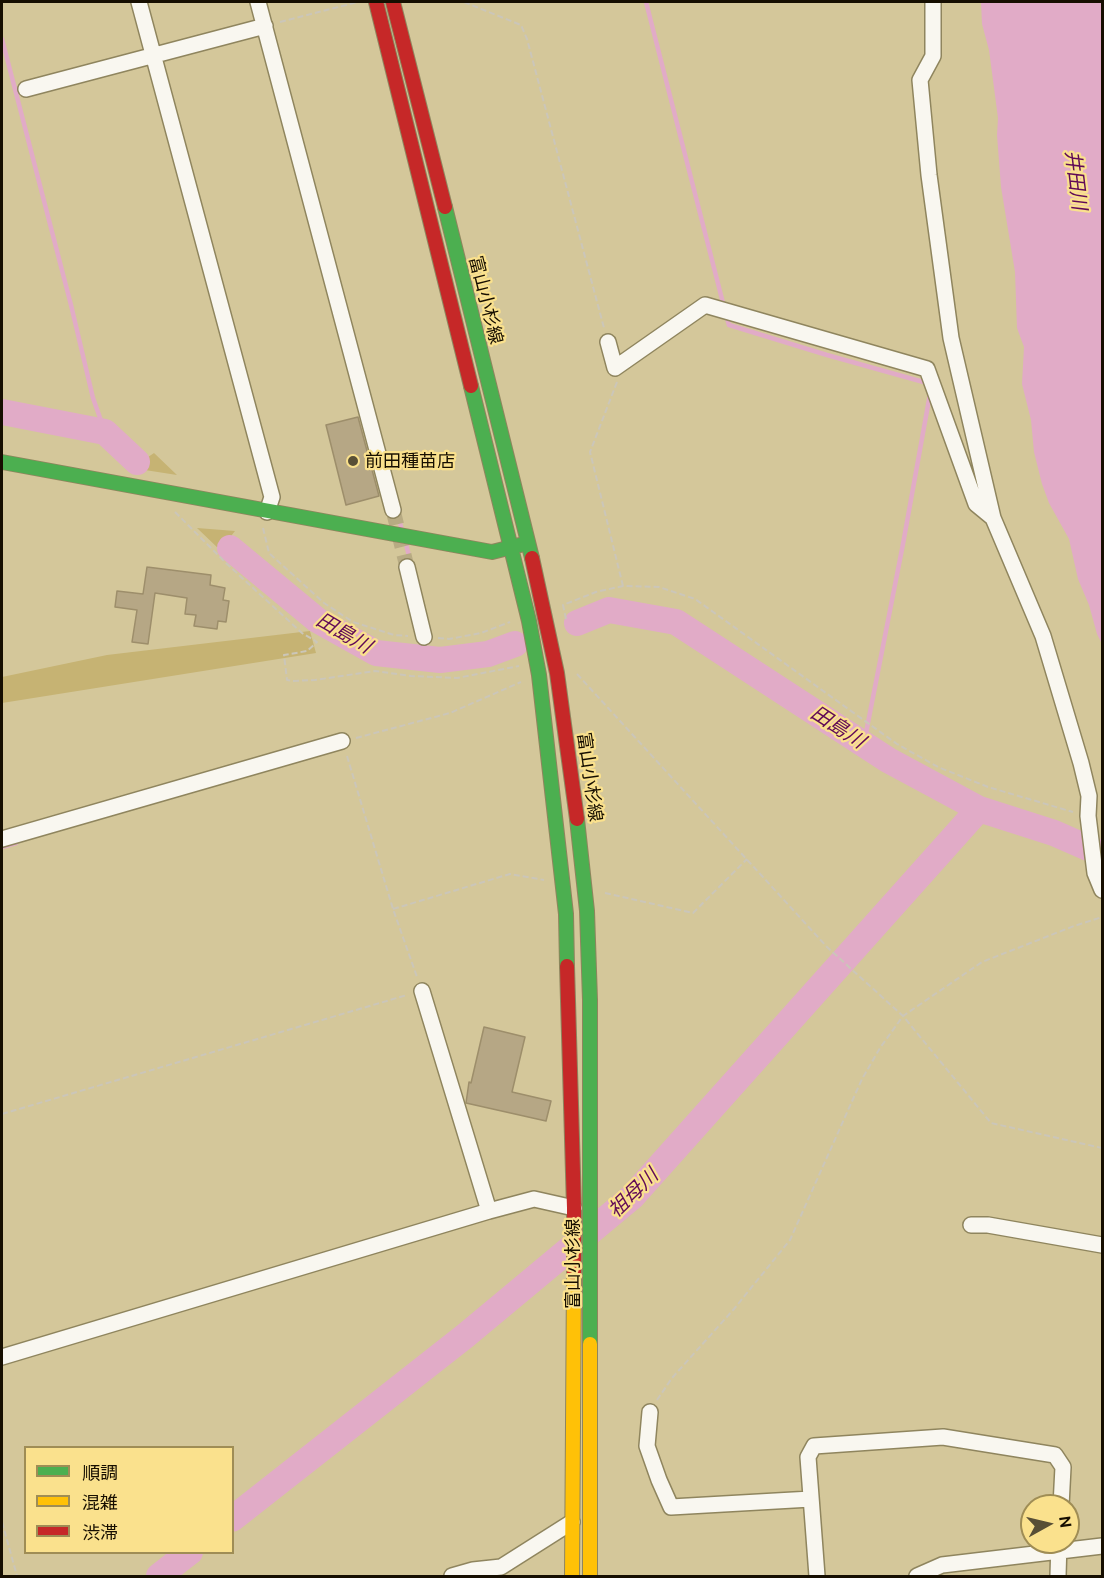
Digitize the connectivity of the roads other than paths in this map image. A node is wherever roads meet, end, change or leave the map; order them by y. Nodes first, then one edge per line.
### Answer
1 (139, 2) edge
2 (258, 2) edge
3 (376, 2) edge
4 (393, 2) edge
5 (933, 2) edge
6 (265, 26) junction
7 (153, 56) junction
8 (26, 89) dead end
9 (608, 342) road end
10 (2, 462) edge
11 (393, 510) tunnel mouth
12 (267, 512) junction
13 (993, 518) junction
14 (529, 542) junction
15 (510, 548) junction
16 (407, 567) tunnel mouth
17 (424, 637) road end
18 (342, 741) road end
19 (2, 839) edge
20 (1102, 890) edge
21 (422, 991) road end
22 (489, 1211) junction
23 (574, 1215) junction
24 (971, 1225) dead end
25 (1102, 1245) edge
26 (2, 1357) edge
27 (650, 1412) road end
28 (1062, 1494) edge
29 (811, 1498) junction
30 (572, 1522) junction
31 (1102, 1546) edge
32 (1080, 1547) edge
33 (1020, 1553) edge
34 (1059, 1554) edge
35 (452, 1576) edge
36 (572, 1576) edge
37 (590, 1576) edge
38 (818, 1576) edge
39 (917, 1576) edge
40 (1058, 1576) edge

1 - 7 street
2 - 6 street
3 - 15 main road, 富山小杉線
4 - 14 main road, 富山小杉線
5 - 13 street
6 - 7 street
6 - 11 street
7 - 8 street
7 - 12 street
9 - 13 street
10 - 12 main road
12 - 15 main road
13 - 20 street
14 - 15 main road
14 - 37 main road, 富山小杉線
15 - 23 main road, 富山小杉線
16 - 17 street
18 - 19 street
21 - 22 street
22 - 23 street
22 - 26 street
23 - 30 main road, 富山小杉線
24 - 25 street
27 - 29 street
28 - 29 street
29 - 38 street
30 - 35 street
30 - 36 main road, 富山小杉線
31 - 32 street
33 - 39 street
34 - 40 street

